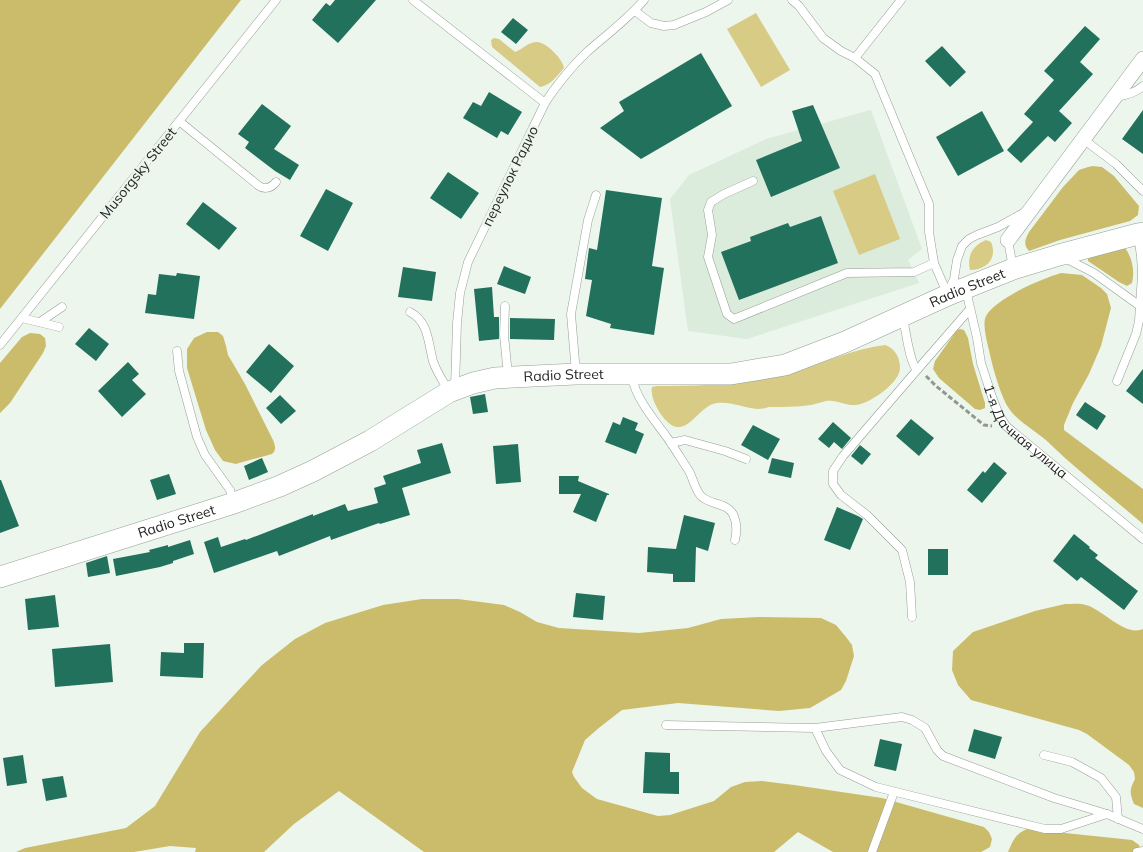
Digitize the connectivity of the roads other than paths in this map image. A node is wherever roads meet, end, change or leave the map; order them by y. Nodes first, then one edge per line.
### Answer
1 (276, 0) edge
2 (413, 0) edge
3 (644, 0) edge
4 (728, 0) edge
5 (792, 0) edge
6 (901, 0) edge
7 (634, 11) junction
8 (855, 58) junction
9 (1143, 59) edge
10 (1143, 86) edge
11 (1114, 97) junction
12 (545, 103) junction
13 (179, 121) junction
14 (1083, 139) junction
15 (753, 181) dead end
16 (276, 182) dead end
17 (1143, 190) edge
18 (596, 196) dead end
19 (1032, 208) junction
20 (1140, 233) edge
21 (1008, 240) joint
22 (1059, 255) junction
23 (934, 263) junction
24 (1013, 269) junction
25 (961, 297) junction
26 (505, 306) dead end
27 (1140, 306) junction
28 (62, 307) dead end
29 (410, 312) dead end
30 (903, 316) junction
31 (22, 318) junction
32 (40, 322) junction
33 (59, 327) dead end
34 (0, 345) edge
35 (177, 352) dead end
36 (918, 369) junction
37 (576, 374) junction
38 (631, 375) junction
39 (508, 377) junction
40 (1117, 381) dead end
41 (452, 391) junction
42 (671, 443) junction
43 (746, 459) dead end
44 (234, 503) junction
45 (1143, 539) edge
46 (735, 540) dead end
47 (0, 577) edge
48 (912, 617) dead end
49 (666, 725) dead end
50 (815, 728) junction
51 (1044, 755) dead end
52 (894, 792) junction
53 (1107, 814) junction
54 (1118, 818) junction
55 (1143, 829) edge
56 (1143, 850) edge
57 (872, 852) edge
58 (1138, 852) edge

1 - 13 lane, Musorgsky Street
2 - 12 lane
3 - 7 lane, переулок Радио
4 - 7 lane
5 - 8 lane, 1-я Дачная улица
6 - 8 lane
7 - 12 lane, переулок Радио
8 - 23 lane, 1-я Дачная улица
9 - 11 street
10 - 11 lane
11 - 14 street
12 - 41 lane, переулок Радио
13 - 16 lane
13 - 31 lane, Musorgsky Street
14 - 17 lane
14 - 19 street
15 - 23 lane
18 - 37 lane
19 - 21 street
19 - 25 lane
20 - 22 main road, Radio Street
20 - 27 lane
21 - 24 lane
22 - 24 main road, Radio Street
22 - 27 lane
23 - 25 lane, 1-я Дачная улица
24 - 25 main road, Radio Street
25 - 30 main road, Radio Street
25 - 36 lane
25 - 45 lane, 1-я Дачная улица
26 - 39 lane
27 - 40 lane
28 - 32 lane
29 - 41 lane
30 - 36 lane
30 - 38 main road, Radio Street
31 - 32 lane
31 - 34 lane, Musorgsky Street
32 - 33 lane
35 - 44 lane
36 - 48 lane
37 - 38 main road, Radio Street
37 - 39 main road, Radio Street
38 - 42 lane
39 - 41 main road, Radio Street
41 - 44 main road, Radio Street
42 - 43 lane
42 - 46 lane
44 - 47 main road, Radio Street
49 - 50 lane
50 - 52 lane
50 - 53 lane
51 - 54 lane
52 - 53 lane
52 - 57 lane
53 - 54 lane
54 - 55 lane
56 - 58 lane

